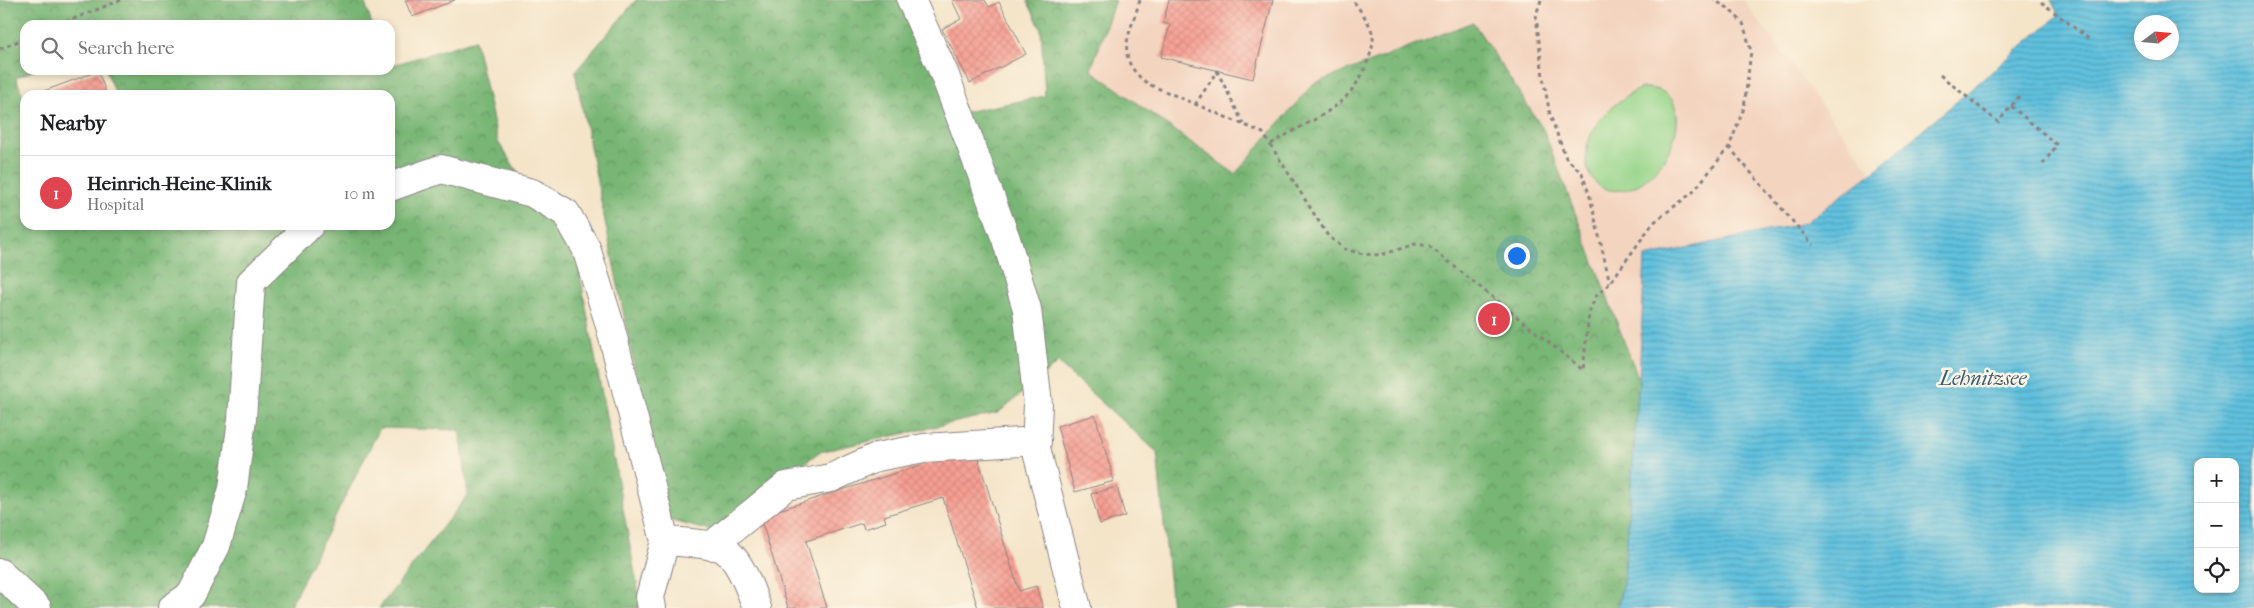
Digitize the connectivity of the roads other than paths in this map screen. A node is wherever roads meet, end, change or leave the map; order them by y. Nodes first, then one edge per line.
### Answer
1 (911, 0) edge
2 (395, 184) edge
3 (305, 230) edge
4 (1036, 441) junction
5 (665, 541) junction
6 (710, 546) junction
7 (0, 573) edge
8 (37, 608) edge
9 (172, 608) edge
10 (652, 608) edge
11 (757, 608) edge
12 (1078, 608) edge

1 - 4 lane
2 - 5 lane
3 - 9 lane
4 - 6 lane
4 - 12 lane
5 - 6 lane
5 - 10 lane
6 - 11 lane
7 - 8 lane

